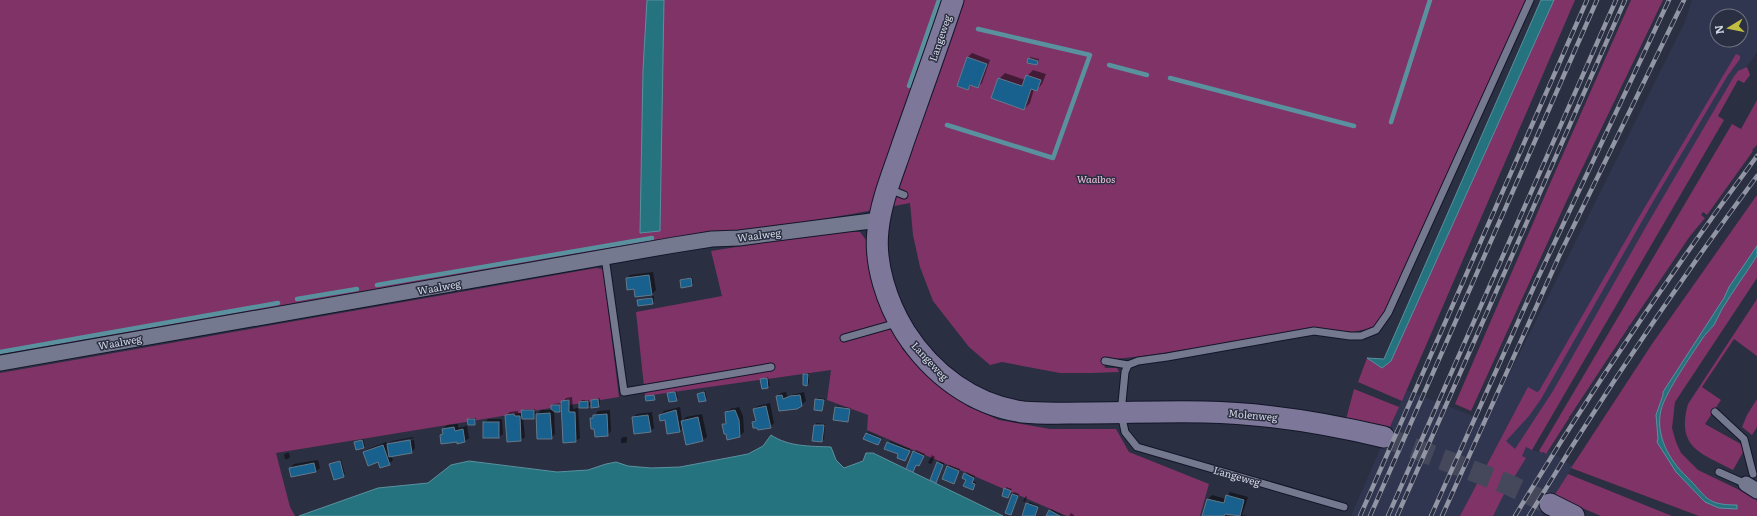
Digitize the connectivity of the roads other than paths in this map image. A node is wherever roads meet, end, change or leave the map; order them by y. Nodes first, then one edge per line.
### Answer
1 (953, 0) edge
2 (1530, 0) edge
3 (879, 220) junction
4 (605, 256) junction
5 (899, 322) junction
6 (844, 338) dead end
7 (1105, 361) dead end
8 (0, 363) edge
9 (1128, 365) junction
10 (771, 367) dead end
11 (1716, 412) dead end
12 (1121, 413) junction
13 (1384, 437) tunnel mouth
14 (1719, 472) dead end
15 (1752, 483) edge
16 (1550, 504) tunnel mouth
17 (1344, 507) dead end
18 (1574, 516) edge

1 - 3 main road, Langeweg
2 - 9 lane
3 - 4 street, Waalweg
3 - 5 main road, Langeweg
4 - 8 street, Waalweg
4 - 10 lane
5 - 6 lane
5 - 12 main road, Langeweg
7 - 9 lane
9 - 12 lane
11 - 15 lane
12 - 13 main road, Molenweg
12 - 17 lane, Langeweg
14 - 15 lane
16 - 18 main road

